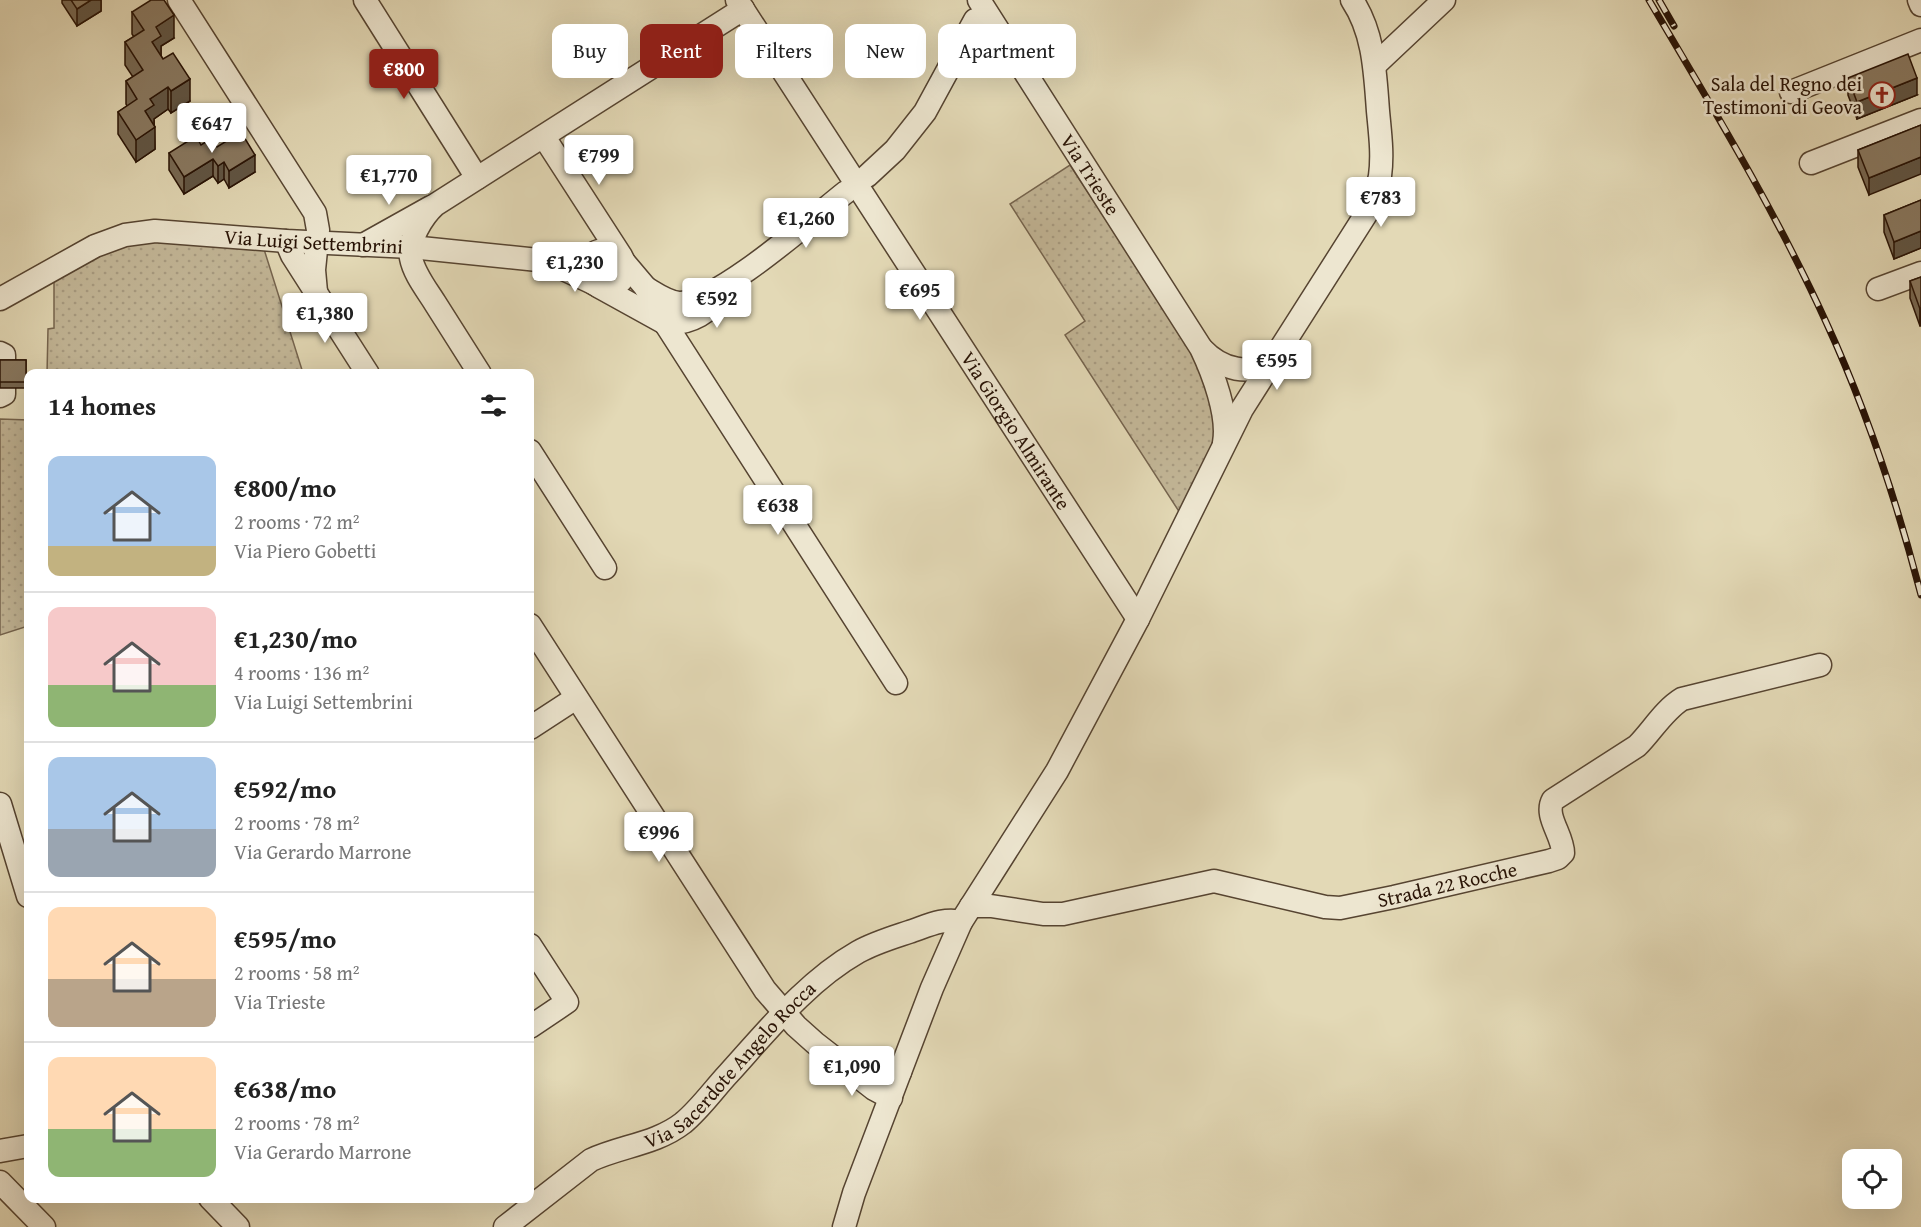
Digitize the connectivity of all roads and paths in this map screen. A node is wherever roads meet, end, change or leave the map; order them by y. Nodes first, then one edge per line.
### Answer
1 (179, 0) edge
2 (365, 0) edge
3 (1352, 0) edge
4 (1444, 0) edge
5 (1919, 0) edge
6 (740, 5) edge
7 (1921, 5) edge
8 (977, 10) edge
9 (1921, 40) edge
10 (1375, 65) junction
11 (1791, 92) dead end
12 (1921, 120) edge
13 (544, 137) junction
14 (1811, 163) dead end
15 (867, 176) dead end
16 (477, 178) junction
17 (846, 192) dead end
18 (435, 205) junction
19 (286, 241) junction
20 (317, 242) junction
21 (363, 244) junction
22 (411, 247) junction
23 (623, 259) junction
24 (1921, 273) edge
25 (741, 275) junction
26 (41, 278) junction
27 (596, 284) junction
28 (0, 286) edge
29 (646, 288) junction
30 (1878, 290) dead end
31 (316, 292) junction
32 (0, 299) edge
33 (711, 309) junction
34 (665, 323) junction
35 (0, 353) edge
36 (1274, 359) junction
37 (694, 368) junction
38 (365, 369) edge
39 (477, 369) edge
40 (1220, 372) junction
41 (0, 396) edge
42 (1247, 401) junction
43 (1222, 451) junction
44 (534, 457) edge
45 (605, 568) dead end
46 (1138, 620) junction
47 (534, 631) edge
48 (1821, 665) dead end
49 (896, 683) dead end
50 (576, 698) junction
51 (534, 725) edge
52 (2, 816) edge
53 (24, 884) edge
54 (966, 914) junction
55 (534, 951) edge
56 (784, 1012) junction
57 (534, 1024) edge
58 (836, 1058) junction
59 (900, 1072) junction
60 (891, 1098) junction
61 (24, 1147) edge
62 (0, 1151) edge
63 (0, 1182) edge
64 (215, 1203) edge
65 (44, 1227) edge
66 (238, 1227) edge
67 (506, 1227) edge
68 (844, 1227) edge

1 - 20 street
2 - 16 street
3 - 10 street
4 - 10 street
5 - 7 street
6 - 13 street
6 - 46 street, Via Giorgio Almirante
8 - 15 street
8 - 40 street, Via Trieste
9 - 11 street
10 - 36 street
12 - 14 street
13 - 16 street
13 - 23 street
16 - 18 street
17 - 25 street
18 - 21 street
18 - 22 street
19 - 20 street, Via Luigi Settembrini
19 - 26 street, Via Luigi Settembrini
19 - 31 street
20 - 21 street, Via Luigi Settembrini
20 - 31 street
21 - 22 street, Via Luigi Settembrini
22 - 27 street, Via Luigi Settembrini
22 - 39 street
23 - 27 street
23 - 27 street
23 - 29 street
24 - 30 street
25 - 29 street
25 - 33 street
26 - 28 street
26 - 32 street, Via Luigi Settembrini
27 - 34 street, Via Luigi Settembrini
29 - 34 street
31 - 38 street
33 - 34 street
33 - 37 street
34 - 37 street
35 - 41 street
36 - 40 street
36 - 42 street
37 - 49 street
40 - 42 street
40 - 43 street
42 - 43 street
43 - 46 street
44 - 45 street
46 - 54 street
47 - 50 street
48 - 54 street, Strada 22 Rocche
50 - 51 street
50 - 56 street
52 - 53 street
54 - 56 street, Via Sacerdote Angelo Rocca
54 - 59 street
55 - 57 street
56 - 58 street
56 - 67 street, Via Sacerdote Angelo Rocca
58 - 59 street
58 - 60 street
59 - 60 street
60 - 68 street
61 - 62 street
63 - 65 street
64 - 66 street

